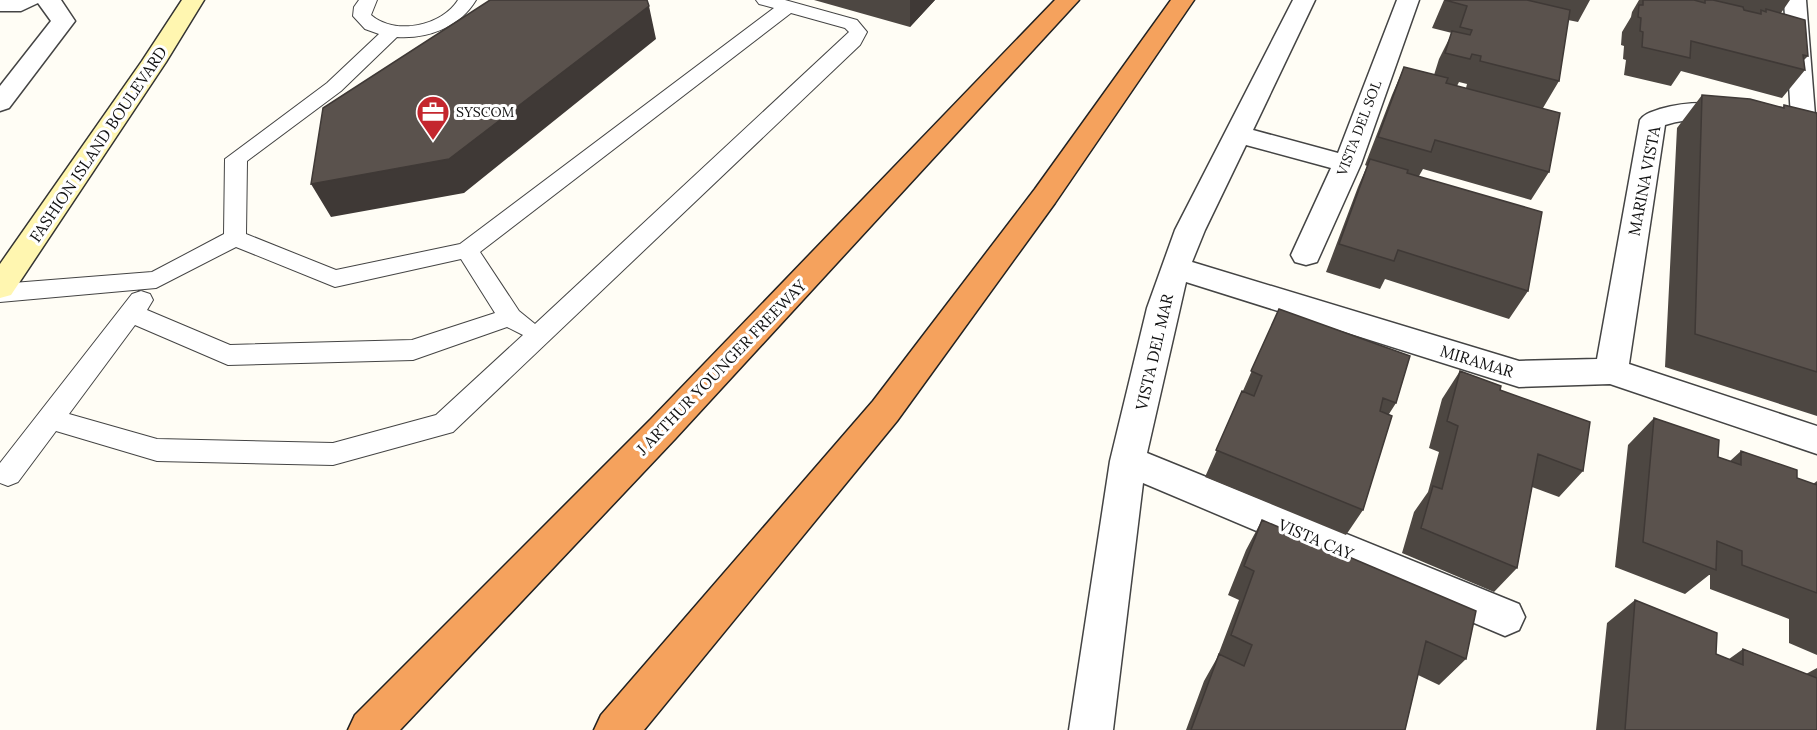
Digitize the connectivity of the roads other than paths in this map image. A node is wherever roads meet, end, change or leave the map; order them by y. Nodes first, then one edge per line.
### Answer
1 (29, 0) edge
2 (50, 0) edge
3 (192, 0) edge
4 (467, 0) edge
5 (1068, 0) edge
6 (1183, 0) edge
7 (1304, 0) edge
8 (1408, 0) edge
9 (1795, 0) edge
10 (362, 1) edge
11 (0, 4) edge
12 (776, 4) edge
13 (392, 32) junction
14 (0, 103) edge
15 (1811, 132) edge
16 (1238, 134) junction
17 (1347, 164) junction
18 (235, 238) junction
19 (467, 250) junction
20 (1306, 255) dead end
21 (1175, 268) junction
22 (156, 280) junction
23 (0, 287) edge
24 (0, 293) edge
25 (131, 313) junction
26 (510, 317) junction
27 (539, 336) junction
28 (1611, 371) junction
29 (50, 419) junction
30 (1817, 440) edge
31 (1128, 461) junction
32 (8, 474) dead end
33 (1505, 617) dead end
34 (370, 730) edge
35 (616, 730) edge
36 (1091, 730) edge

1 - 11 street
2 - 14 street
3 - 23 main road, FASHION ISLAND BOULEVARD
4 - 13 lane
5 - 34 highway, J ARTHUR YOUNGER FREEWAY
6 - 35 highway
7 - 16 street, VISTA DEL MAR
8 - 17 street, VISTA DEL SOL
9 - 15 street
10 - 13 lane
12 - 19 lane
12 - 27 lane
13 - 18 lane
15 - 28 street, MARINA VISTA
16 - 17 street, VISTA DEL SOL
16 - 21 street, VISTA DEL MAR
17 - 20 street, VISTA DEL SOL
18 - 19 lane
18 - 22 lane
19 - 26 lane
21 - 28 street, MIRAMAR
21 - 31 street, VISTA DEL MAR
22 - 24 lane
22 - 25 lane
25 - 26 lane
25 - 29 lane
26 - 27 lane
27 - 29 lane
28 - 30 street, MIRAMAR
29 - 32 lane
31 - 33 street, VISTA CAY
31 - 36 street, VISTA DEL MAR

